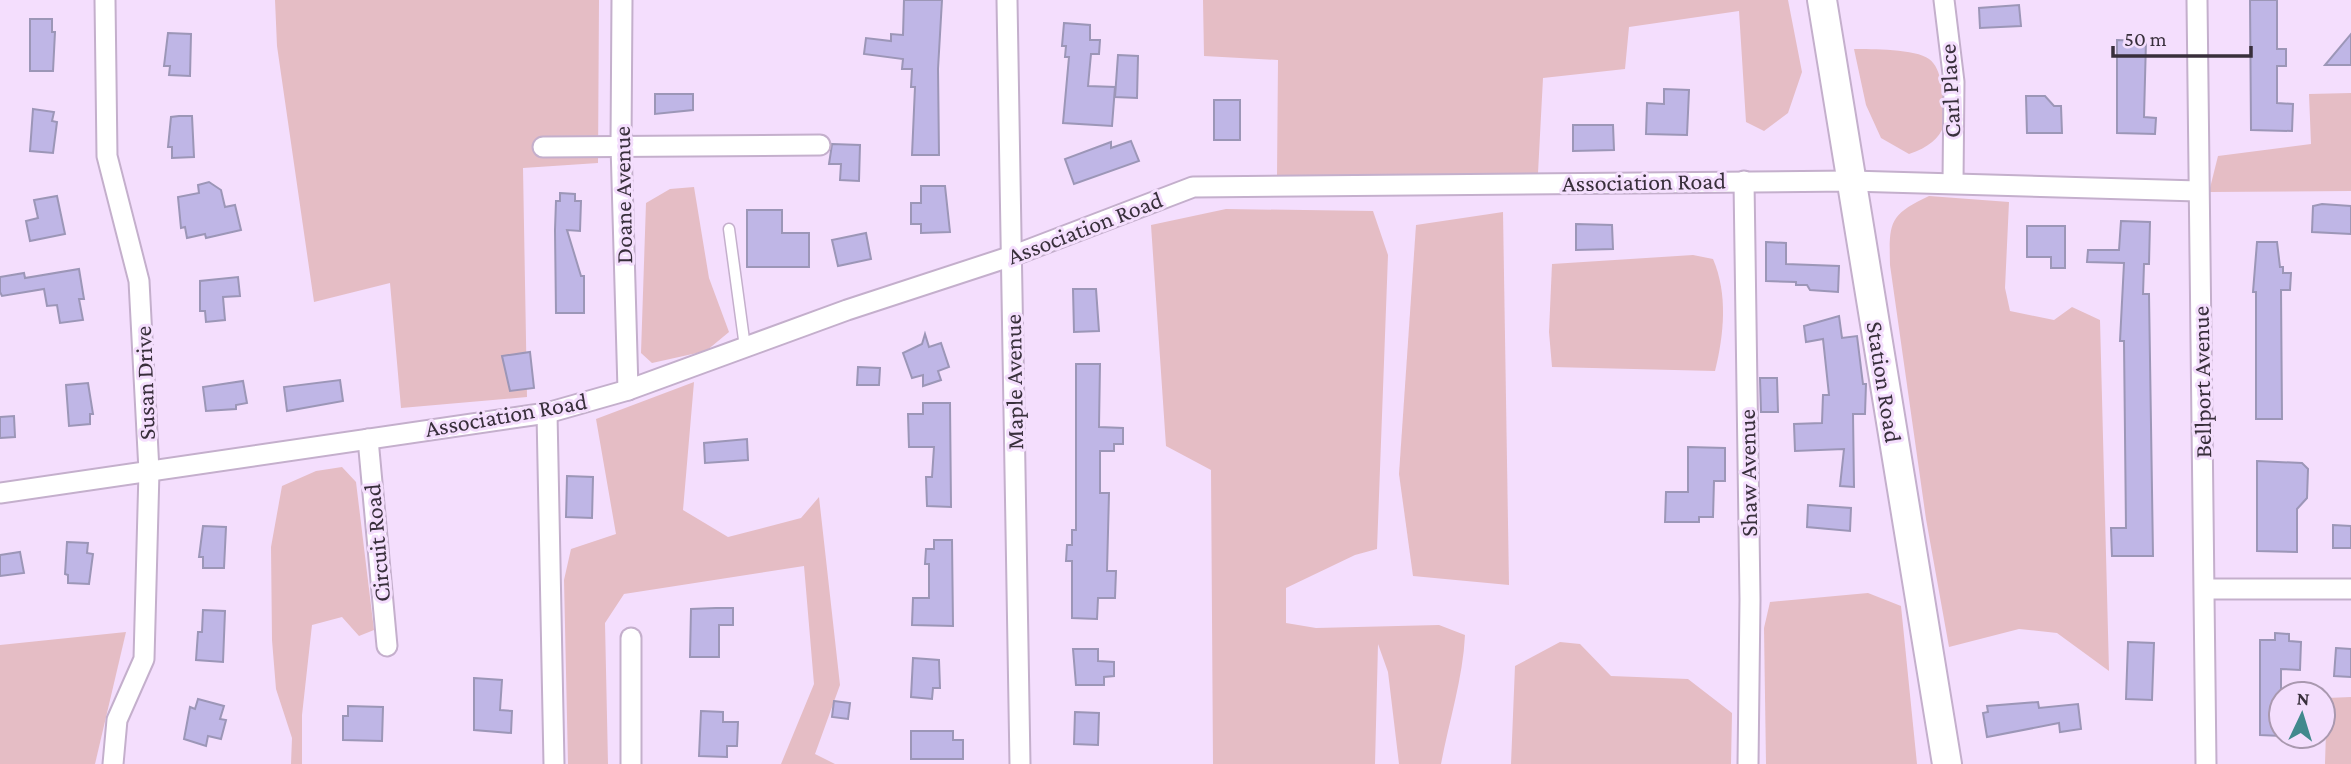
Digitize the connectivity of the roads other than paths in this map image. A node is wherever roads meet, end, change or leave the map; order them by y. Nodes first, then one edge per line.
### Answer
1 (104, 0) edge
2 (622, 0) edge
3 (1007, 0) edge
4 (1822, 0) edge
5 (1944, 0) edge
6 (2197, 0) edge
7 (621, 145) junction
8 (820, 145) dead end
9 (543, 147) dead end
10 (1744, 181) junction
11 (1851, 181) junction
12 (1953, 182) junction
13 (2198, 191) junction
14 (729, 229) dead end
15 (1012, 256) junction
16 (745, 347) junction
17 (628, 390) junction
18 (547, 413) junction
19 (368, 439) junction
20 (149, 471) junction
21 (0, 493) edge
22 (2206, 589) junction
23 (2351, 589) edge
24 (631, 638) dead end
25 (387, 646) dead end
26 (113, 764) edge
27 (554, 764) edge
28 (631, 764) edge
29 (1020, 764) edge
30 (1748, 764) edge
31 (1947, 764) edge
32 (2206, 764) edge

1 - 20 street, Susan Drive
2 - 7 street, Doane Avenue
3 - 15 street, Maple Avenue
4 - 11 main road, Station Road
5 - 12 street, Carl Place
6 - 13 street, Bellport Avenue
7 - 8 street
7 - 9 street
7 - 17 street, Doane Avenue
10 - 11 street, Association Road
10 - 15 street, Association Road
10 - 30 street, Shaw Avenue
11 - 12 street, Association Road
11 - 31 main road, Station Road
12 - 13 street, Association Road
13 - 22 street, Bellport Avenue
14 - 16 lane
15 - 16 street, Association Road
15 - 29 street, Maple Avenue
16 - 17 street, Association Road
17 - 18 street, Association Road
18 - 19 street, Association Road
18 - 27 street
19 - 20 street, Association Road
19 - 25 street, Circuit Road
20 - 21 street, Association Road
20 - 26 street, Susan Drive
22 - 23 street
22 - 32 street, Bellport Avenue
24 - 28 street

